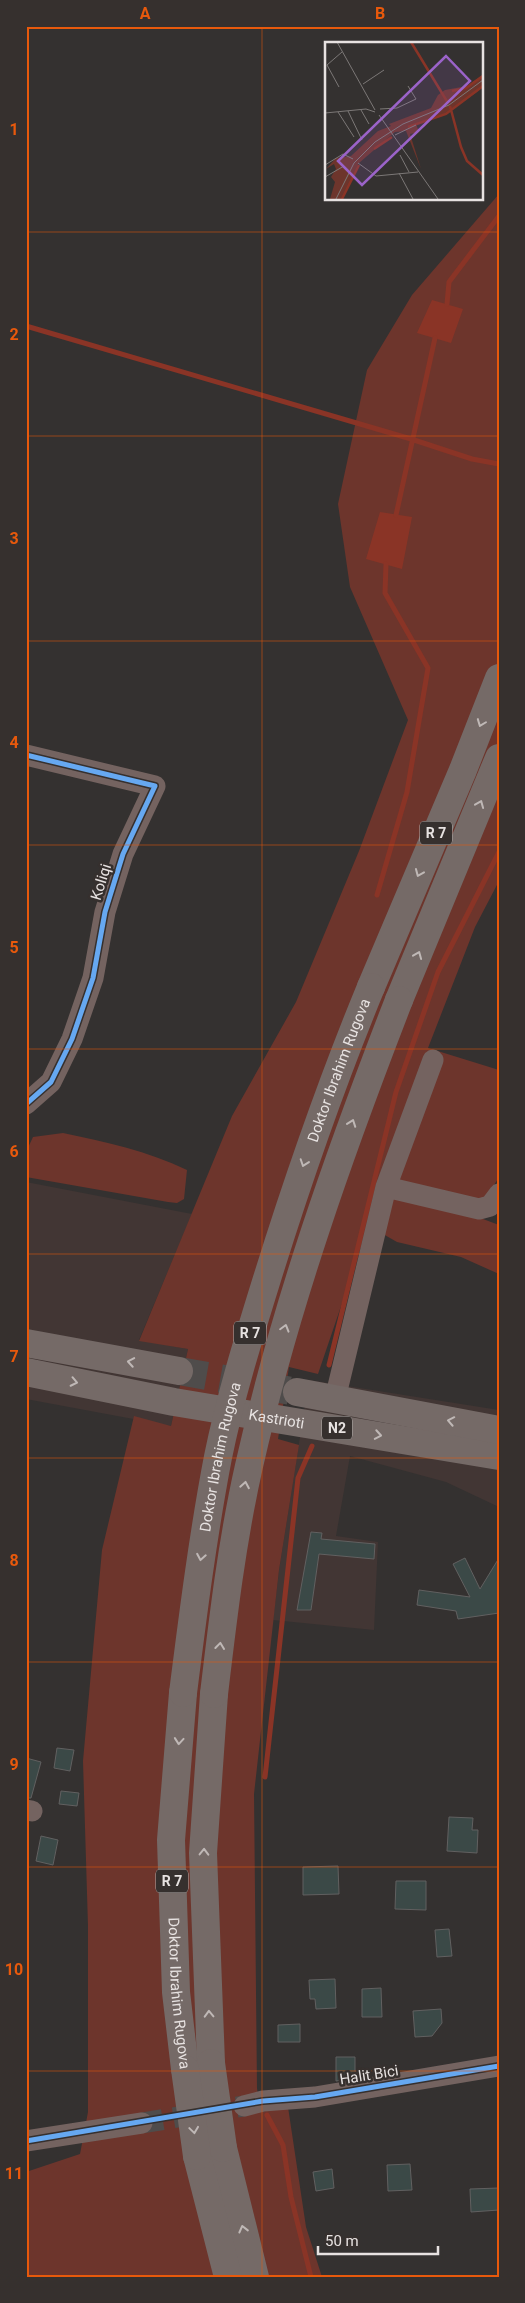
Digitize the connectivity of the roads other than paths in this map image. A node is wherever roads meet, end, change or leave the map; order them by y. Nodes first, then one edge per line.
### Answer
1 (499, 678) edge
2 (26, 755) edge
3 (499, 758) edge
4 (433, 1060) dead end
5 (26, 1104) edge
6 (386, 1186) junction
7 (499, 1194) edge
8 (26, 1343) edge
9 (179, 1371) tunnel mouth
10 (26, 1372) edge
11 (297, 1392) tunnel mouth
12 (335, 1399) junction
13 (499, 1430) edge
14 (499, 1456) edge
15 (198, 2066) junction
16 (499, 2066) edge
17 (244, 2106) tunnel mouth
18 (142, 2124) tunnel mouth
19 (26, 2141) edge
20 (228, 2277) edge
21 (255, 2277) edge

1 -> 15 highway, Doktor Ibrahim Rugova / R 7, bridge
2 - 5 street, Koliqi
15 -> 3 highway, Doktor Ibrahim Rugova / R 7, bridge
4 - 6 street
6 - 7 street
6 - 12 street
9 -> 8 highway
10 -> 14 highway, Kastrioti / N2
11 - 12 highway, Kastrioti / N2
13 -> 12 highway, Kastrioti / N2
15 -> 20 highway, Doktor Ibrahim Rugova / R 7, bridge
21 -> 15 highway, Doktor Ibrahim Rugova / R 7, bridge
16 - 17 street, Halit Bici
18 - 19 street

